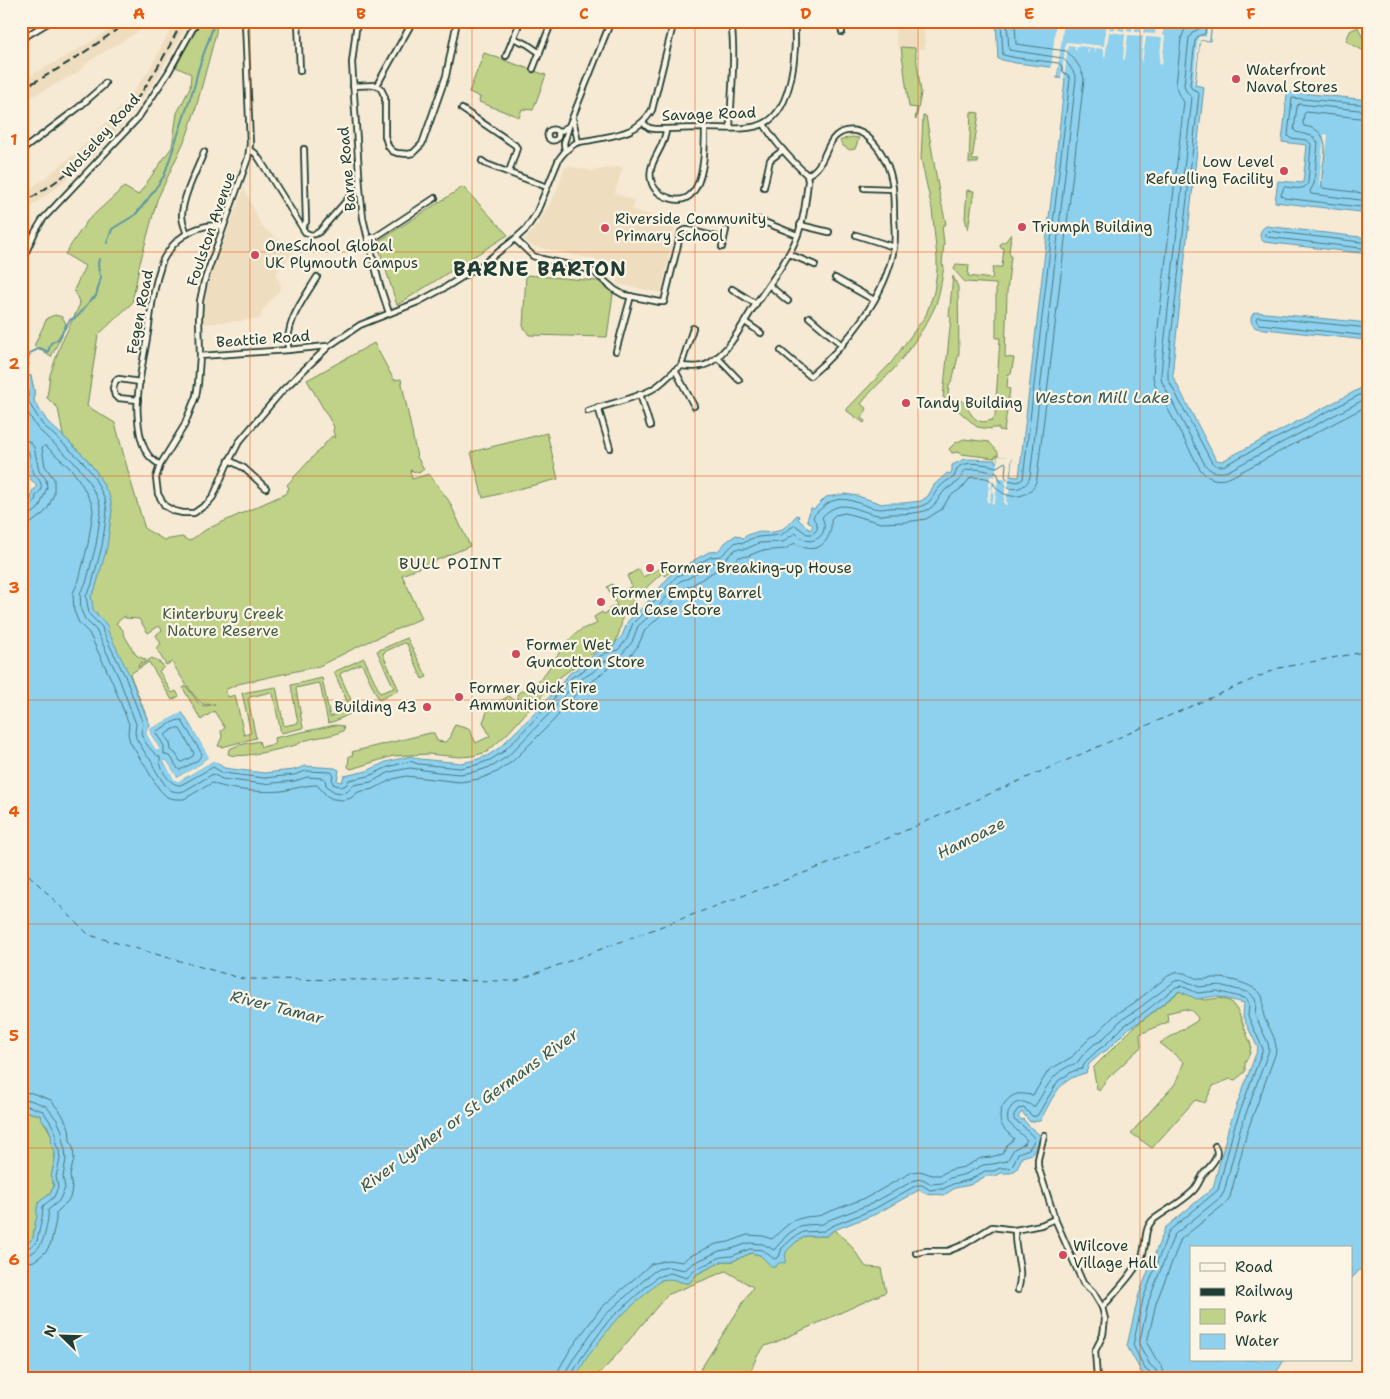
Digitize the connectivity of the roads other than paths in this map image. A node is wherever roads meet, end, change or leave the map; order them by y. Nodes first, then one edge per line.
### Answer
1 (50, 21) edge
2 (197, 21) edge
3 (245, 21) edge
4 (298, 21) edge
5 (357, 21) edge
6 (413, 21) edge
7 (457, 21) edge
8 (552, 21) edge
9 (611, 21) edge
10 (674, 21) edge
11 (731, 21) edge
12 (794, 21) edge
13 (840, 21) edge
14 (518, 27) dead end
15 (842, 32) dead end
16 (514, 38) junction
17 (21, 39) edge
18 (540, 53) junction
19 (506, 56) dead end
20 (533, 69) dead end
21 (300, 71) dead end
22 (105, 83) dead end
23 (353, 86) junction
24 (377, 86) junction
25 (462, 109) dead end
26 (573, 119) junction
27 (643, 123) junction
28 (764, 124) junction
29 (569, 126) junction
30 (705, 128) junction
31 (730, 128) junction
32 (666, 129) junction
33 (558, 133) dead end
34 (578, 142) junction
35 (33, 143) junction
36 (21, 146) edge
37 (304, 149) dead end
38 (249, 150) junction
39 (783, 150) junction
40 (21, 151) edge
41 (565, 151) junction
42 (204, 152) dead end
43 (482, 161) dead end
44 (508, 172) junction
45 (807, 175) junction
46 (547, 187) junction
47 (764, 187) dead end
48 (864, 188) dead end
49 (360, 189) junction
50 (893, 189) junction
51 (435, 198) dead end
52 (759, 220) dead end
53 (800, 225) junction
54 (303, 226) junction
55 (223, 227) junction
56 (726, 230) dead end
57 (829, 232) dead end
58 (187, 234) junction
59 (797, 235) junction
60 (856, 236) dead end
61 (368, 239) junction
62 (724, 239) junction
63 (515, 240) junction
64 (722, 246) dead end
65 (894, 247) junction
66 (789, 254) junction
67 (21, 263) edge
68 (815, 265) dead end
69 (317, 277) dead end
70 (835, 278) dead end
71 (769, 285) junction
72 (732, 289) dead end
73 (631, 296) junction
74 (874, 300) junction
75 (788, 301) dead end
76 (756, 304) junction
77 (389, 313) junction
78 (809, 317) dead end
79 (745, 322) junction
80 (692, 328) dead end
81 (761, 333) dead end
82 (619, 341) junction
83 (626, 343) dead end
84 (842, 345) junction
85 (329, 346) junction
86 (288, 350) junction
87 (781, 350) dead end
88 (616, 352) dead end
89 (200, 356) junction
90 (718, 357) junction
91 (681, 366) junction
92 (673, 372) junction
93 (739, 380) dead end
94 (140, 382) junction
95 (640, 394) junction
96 (138, 400) junction
97 (694, 406) dead end
98 (598, 407) junction
99 (588, 411) dead end
100 (650, 426) dead end
101 (610, 448) dead end
102 (229, 460) junction
103 (160, 465) junction
104 (266, 488) dead end
105 (1044, 1135) dead end
106 (1214, 1146) dead end
107 (1055, 1219) junction
108 (1015, 1230) junction
109 (916, 1253) dead end
110 (1018, 1290) dead end
111 (1102, 1307) junction
112 (1096, 1378) edge

1 - 17 street
2 - 67 street, Wolseley Road
3 - 38 street, Foulston Avenue
4 - 21 street
5 - 23 street, Barne Road
6 - 24 street
7 - 24 street
8 - 18 street
9 - 26 street
10 - 27 street
11 - 31 street
12 - 28 street, Savage Road
13 - 15 street
14 - 16 street
16 - 18 street
16 - 19 street
18 - 20 street
22 - 35 street
23 - 24 street
23 - 49 street, Barne Road
25 - 44 street
26 - 29 street
26 - 34 street
27 - 32 street, Savage Road
27 - 34 street, Savage Road
28 - 31 street, Savage Road
28 - 39 street
29 - 33 street
29 - 41 street
30 - 31 street, Savage Road
30 - 32 street, Savage Road
30 - 32 street
34 - 41 street
35 - 36 street
35 - 40 street
37 - 54 street
38 - 54 street
38 - 55 street, Foulston Avenue
39 - 45 street
39 - 47 street
41 - 46 street, Foulston Avenue
42 - 58 street
43 - 44 street
44 - 46 street
45 - 50 street
45 - 53 street
46 - 63 street, Foulston Avenue
48 - 50 street
49 - 54 street
49 - 61 street, Barne Road
50 - 65 street
51 - 61 street
52 - 59 street
53 - 57 street
53 - 59 street
55 - 58 street, Fegen Road
55 - 89 street, Foulston Avenue
56 - 62 street
58 - 94 street, Fegen Road
59 - 66 street
60 - 65 street
61 - 77 street, Barne Road
62 - 64 street
62 - 73 street
63 - 73 street
63 - 77 street, Foulston Avenue
65 - 74 street
66 - 68 street
66 - 71 street
69 - 86 street
70 - 74 street
71 - 75 street
71 - 76 street
72 - 76 street
73 - 82 street
74 - 84 street
76 - 79 street
77 - 85 street, Foulston Avenue
78 - 84 street
79 - 81 street
79 - 90 street
80 - 91 street
82 - 83 street
82 - 88 street
84 - 87 street
85 - 86 street, Beattie Road
85 - 102 street, Foulston Avenue
86 - 89 street, Beattie Road
89 - 103 street, Foulston Avenue
90 - 91 street
90 - 93 street
91 - 92 street
92 - 95 street
92 - 97 street
94 - 96 street, Fegen Road
94 - 96 street
95 - 98 street
95 - 100 street
96 - 103 street, Fegen Road
98 - 99 street
98 - 101 street
102 - 103 street, Foulston Avenue
102 - 104 street
105 - 107 street
106 - 111 street
107 - 108 street
107 - 111 street
108 - 109 street
108 - 110 street
111 - 112 street

